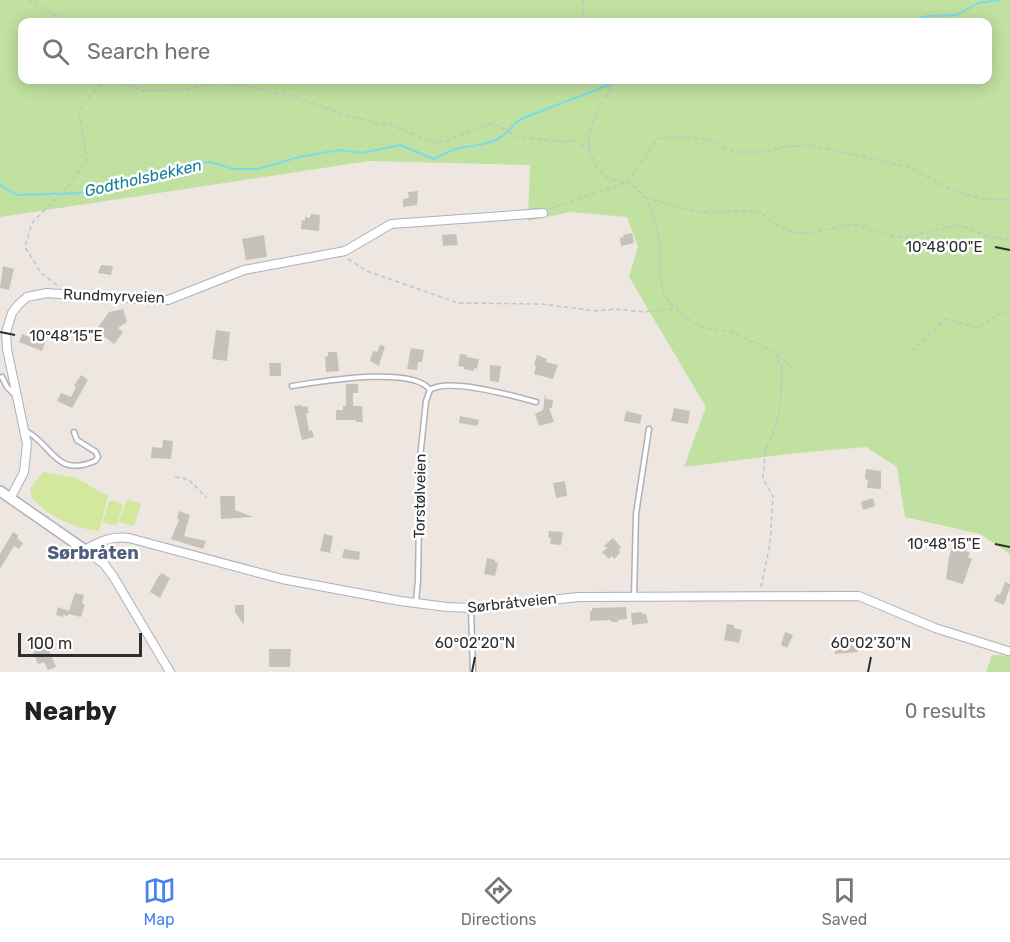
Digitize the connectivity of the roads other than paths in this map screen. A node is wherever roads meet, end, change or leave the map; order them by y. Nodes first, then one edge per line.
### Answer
1 (543, 213) road end
2 (2, 377) dead end
3 (292, 386) dead end
4 (430, 390) junction
5 (16, 396) junction
6 (536, 402) dead end
7 (650, 429) dead end
8 (25, 431) junction
9 (74, 432) dead end
10 (0, 490) edge
11 (11, 497) junction
12 (85, 550) junction
13 (634, 596) junction
14 (416, 603) junction
15 (471, 608) junction
16 (1008, 651) dead end
17 (170, 672) edge
18 (473, 672) edge

1 - 5 street, Rundmyrveien
2 - 5 lane
3 - 4 lane
4 - 6 lane
4 - 14 lane, Torstølveien
5 - 8 street, Rundmyrveien
7 - 13 lane
8 - 9 lane
8 - 11 street, Rundmyrveien
10 - 11 street
11 - 12 street
12 - 14 street, Sørbråtveien
12 - 17 street
13 - 15 street, Sørbråtveien
13 - 16 street, Sørbråtveien
14 - 15 street, Sørbråtveien
15 - 18 lane

